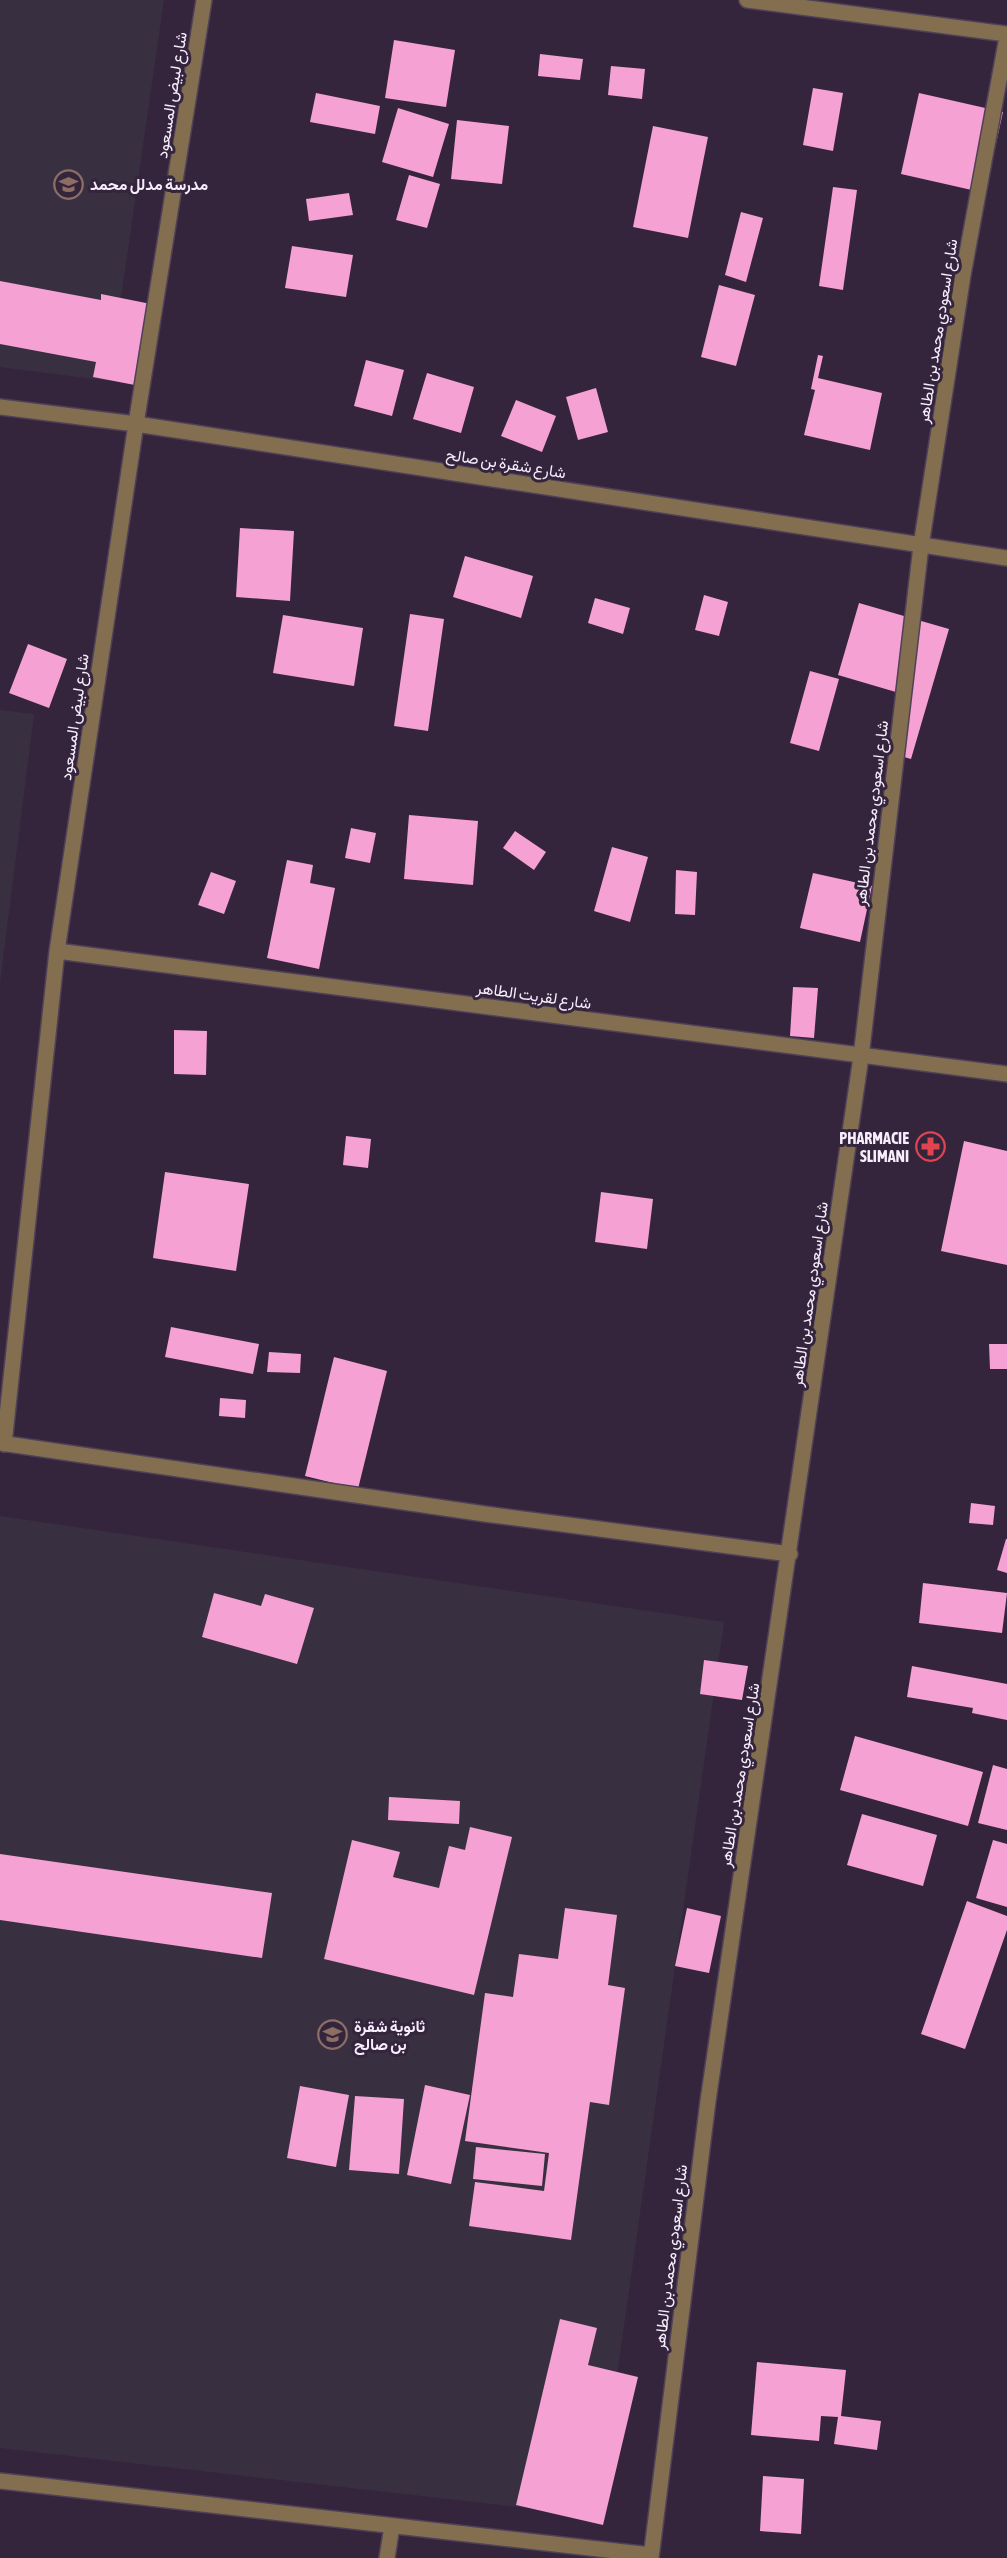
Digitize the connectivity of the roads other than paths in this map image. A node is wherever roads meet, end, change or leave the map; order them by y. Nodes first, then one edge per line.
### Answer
1 (204, 0) edge
2 (747, 0) edge
3 (1007, 35) edge
4 (0, 407) edge
5 (136, 424) junction
6 (921, 546) junction
7 (1007, 558) edge
8 (57, 951) junction
9 (861, 1057) junction
10 (1007, 1074) edge
11 (2, 1443) edge
12 (790, 1554) junction
13 (0, 2481) edge
14 (392, 2526) junction
15 (651, 2556) edge
16 (387, 2558) edge

1 - 5 street, شارع لبيض المسعود
2 - 3 street
3 - 6 street, شارع اسعودي محمد بن الطاهر
4 - 5 street, شارع شقرة بن صالح
5 - 6 street, شارع شقرة بن صالح
5 - 8 street, شارع لبيض المسعود
6 - 7 street, شارع شقرة بن صالح
6 - 9 street, شارع اسعودي محمد بن الطاهر
8 - 9 street, شارع لقريت الطاهر
8 - 11 street, شارع لبيض المسعود
9 - 10 street, شارع لقريت الطاهر
9 - 12 street, شارع اسعودي محمد بن الطاهر
11 - 12 street
12 - 15 street, شارع اسعودي محمد بن الطاهر
13 - 14 street
14 - 15 street
14 - 16 street

